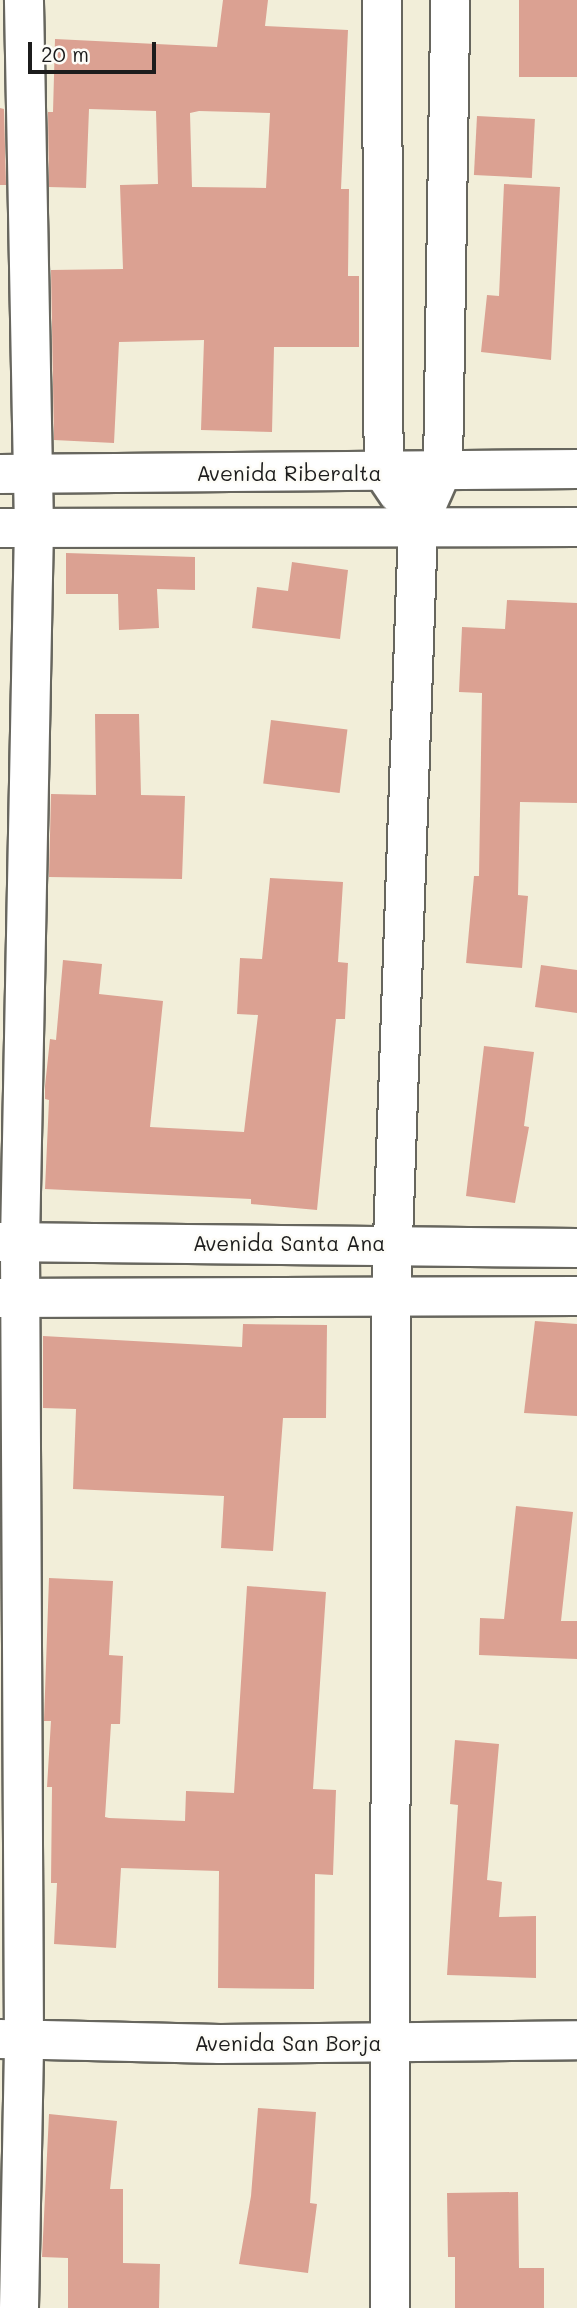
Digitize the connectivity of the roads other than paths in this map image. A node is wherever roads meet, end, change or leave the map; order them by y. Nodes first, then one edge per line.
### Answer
1 (24, 0) edge
2 (382, 0) edge
3 (450, 0) edge
4 (443, 468) junction
5 (577, 469) edge
6 (384, 473) junction
7 (15, 474) edge
8 (418, 525) junction
9 (577, 527) edge
10 (17, 528) edge
11 (10, 1242) edge
12 (393, 1243) junction
13 (577, 1248) edge
14 (391, 1296) junction
15 (577, 1296) edge
16 (11, 1298) edge
17 (12, 2040) edge
18 (577, 2040) edge
19 (392, 2043) junction
20 (19, 2308) edge
21 (390, 2308) edge

1 - 7 street
2 - 6 street
3 - 4 street
4 - 5 street, Avenida Riberalta
4 - 6 street, Avenida Riberalta
4 - 8 street
6 - 7 street, Avenida Riberalta
6 - 8 street
7 - 10 street
8 - 9 street
8 - 10 street
8 - 12 street
10 - 11 street
11 - 12 street, Avenida Santa Ana
11 - 16 street
12 - 13 street, Avenida Santa Ana
12 - 14 street
14 - 15 street
14 - 16 street
14 - 19 street
16 - 17 street
17 - 19 street, Avenida San Borja
17 - 20 street
18 - 19 street, Avenida San Borja
19 - 21 street

